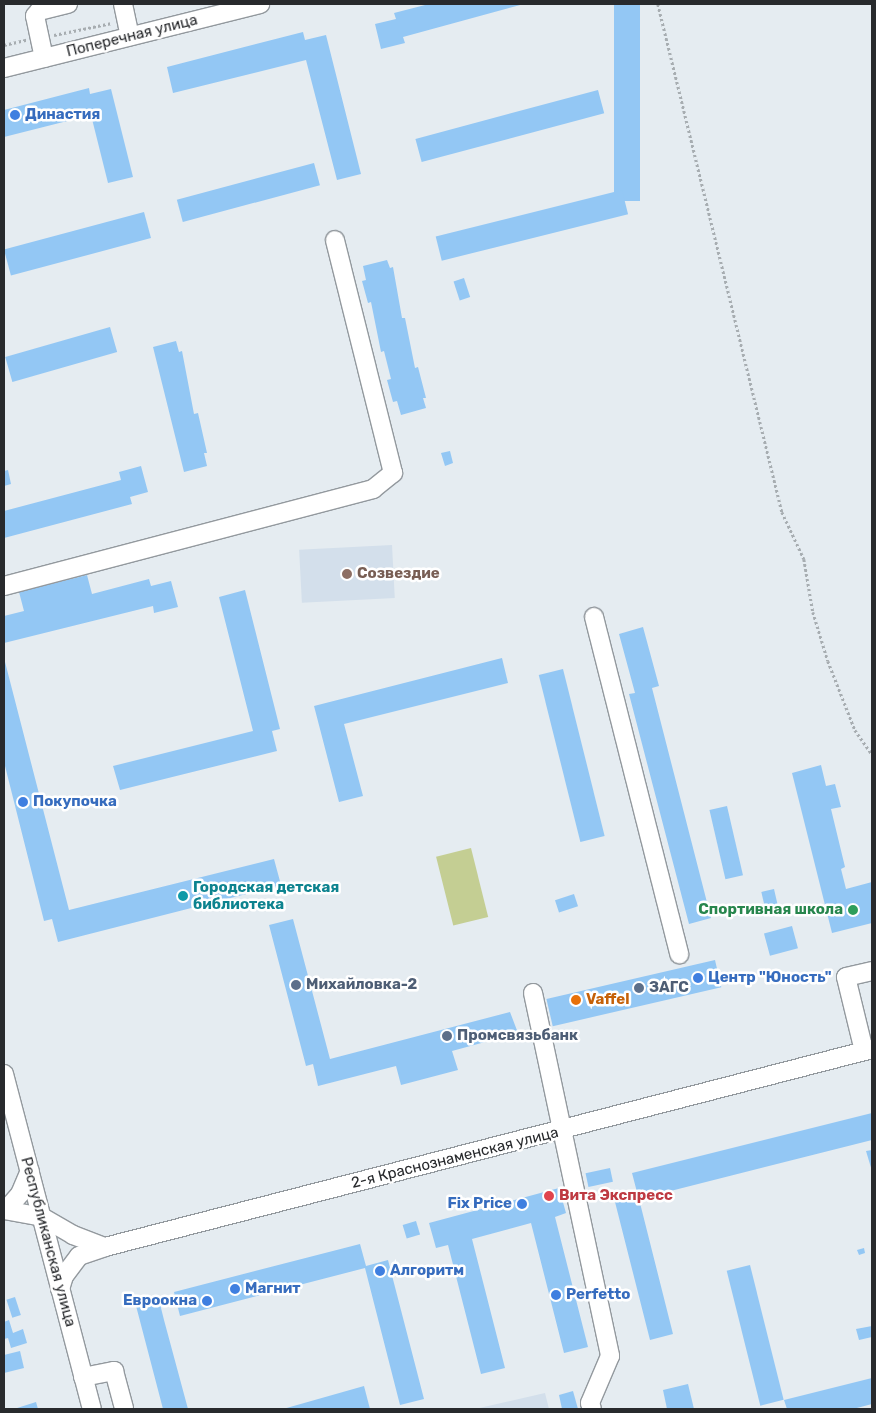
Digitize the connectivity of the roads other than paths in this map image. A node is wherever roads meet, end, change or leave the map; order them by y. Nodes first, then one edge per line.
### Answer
1 (68, 4) edge
2 (260, 4) edge
3 (126, 20) edge
4 (44, 58) junction
5 (4, 68) edge
6 (335, 240) dead end
7 (4, 586) edge
8 (594, 617) dead end
9 (680, 954) dead end
10 (872, 971) edge
11 (533, 993) dead end
12 (868, 1050) edge
13 (4, 1074) edge
14 (561, 1131) junction
15 (30, 1171) junction
16 (6, 1210) edge
17 (42, 1217) junction
18 (105, 1247) junction
19 (60, 1289) junction
20 (84, 1377) junction
21 (92, 1409) edge
22 (124, 1409) edge
23 (592, 1409) edge

1 - 4 street
2 - 3 street, Поперечная улица
3 - 4 street, Поперечная улица
4 - 5 street, Поперечная улица
6 - 7 street
8 - 9 street
10 - 12 street
11 - 14 street
12 - 14 street, 2-я Краснознаменская улица
13 - 15 street, Республиканская улица
14 - 18 street, 2-я Краснознаменская улица
14 - 23 street
15 - 16 street
15 - 17 street, Республиканская улица
16 - 17 street
17 - 18 street
17 - 19 street, Республиканская улица
18 - 19 street, 2-я Краснознаменская улица
19 - 20 street, Республиканская улица
20 - 21 street, Республиканская улица
20 - 22 street

